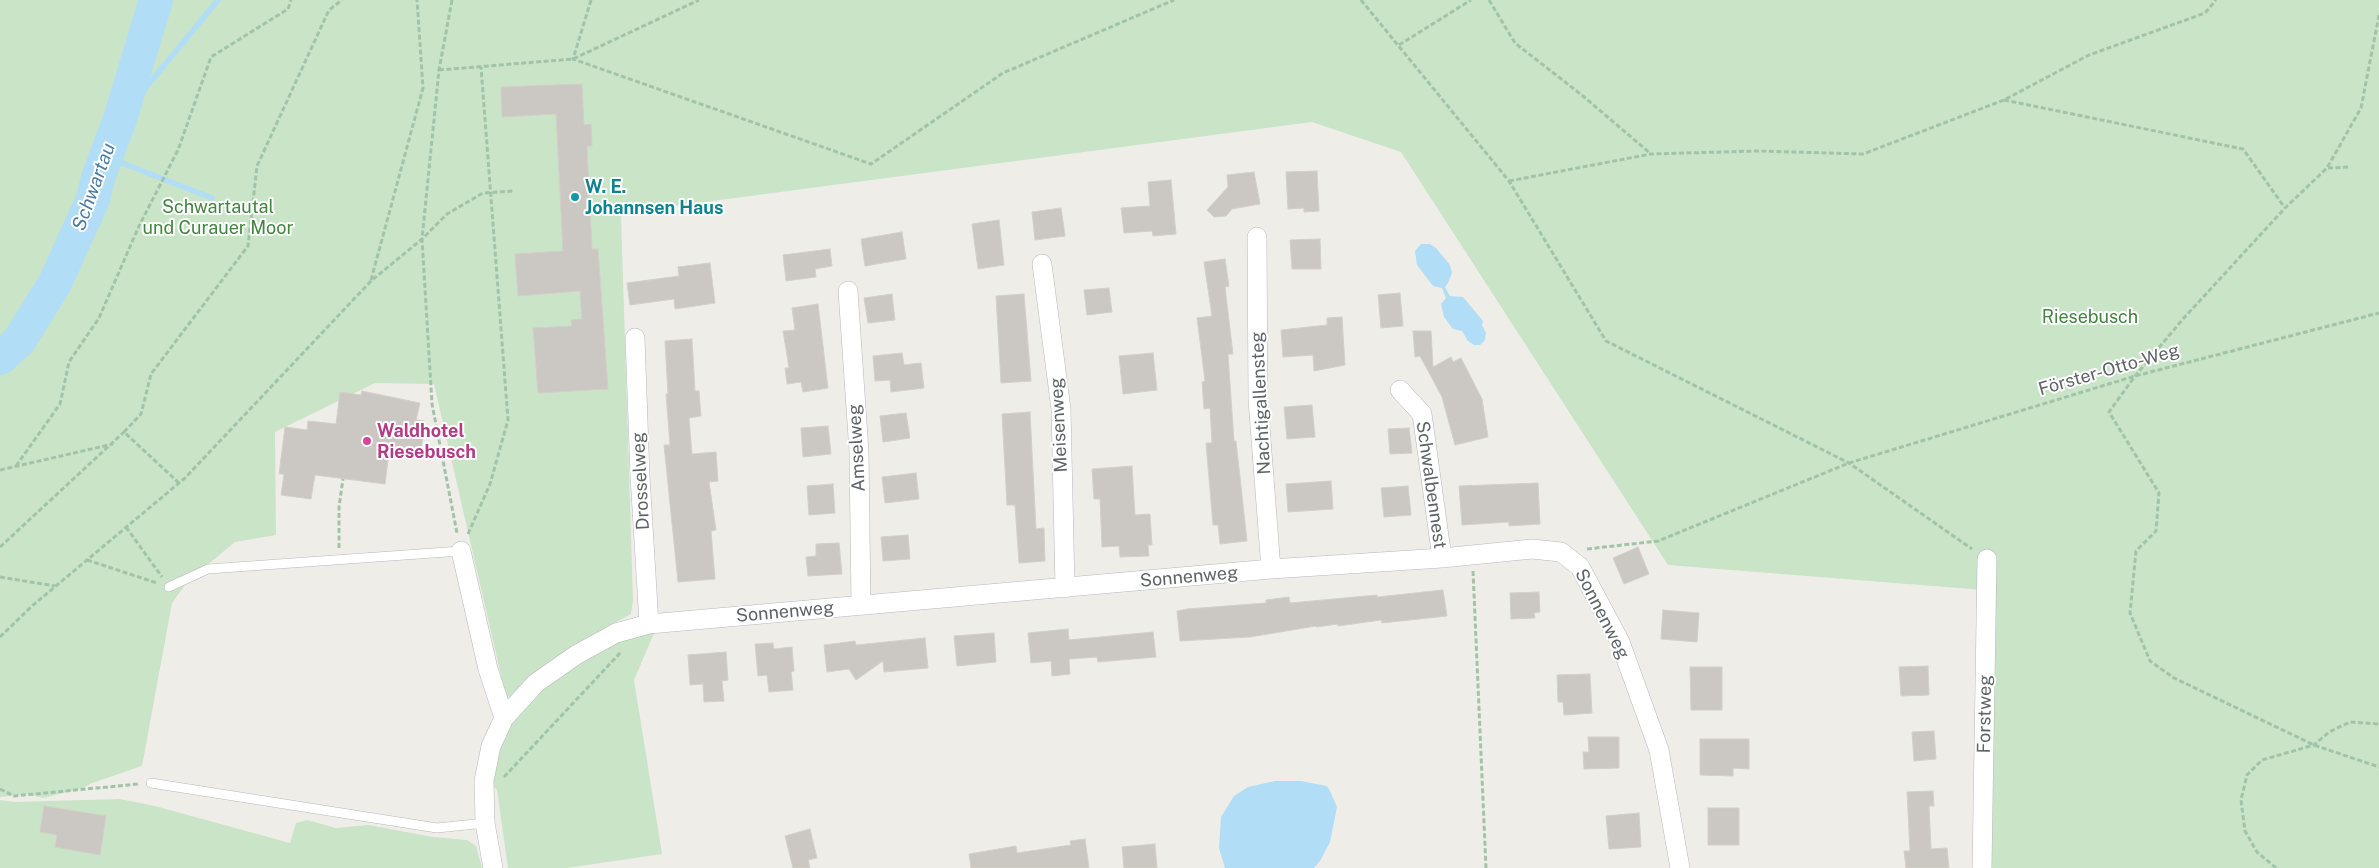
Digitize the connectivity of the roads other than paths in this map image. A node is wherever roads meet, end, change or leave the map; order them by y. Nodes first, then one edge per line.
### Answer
1 (1257, 237) dead end
2 (1042, 264) dead end
3 (848, 291) dead end
4 (635, 338) dead end
5 (1400, 390) dead end
6 (461, 551) joint
7 (1442, 558) junction
8 (1987, 559) road end
9 (1272, 569) junction
10 (169, 587) road end
11 (1065, 588) junction
12 (861, 606) junction
13 (648, 624) junction
14 (504, 718) junction
15 (151, 783) road end
16 (486, 823) junction
17 (493, 868) edge
18 (1680, 868) edge
19 (1982, 868) edge

1 - 9 street, Nachtigallensteg
2 - 11 street, Meisenweg
3 - 12 street, Amselweg
4 - 13 street, Drosselweg
5 - 7 street, Schwalbennest
6 - 10 lane
6 - 14 street
7 - 9 street, Sonnenweg
7 - 18 street, Sonnenweg
8 - 19 street, Forstweg
9 - 11 street, Sonnenweg
11 - 12 street, Sonnenweg
12 - 13 street, Sonnenweg
13 - 14 street, Sonnenweg
14 - 16 street, Sonnenweg
15 - 16 lane
16 - 17 street, Sonnenweg

